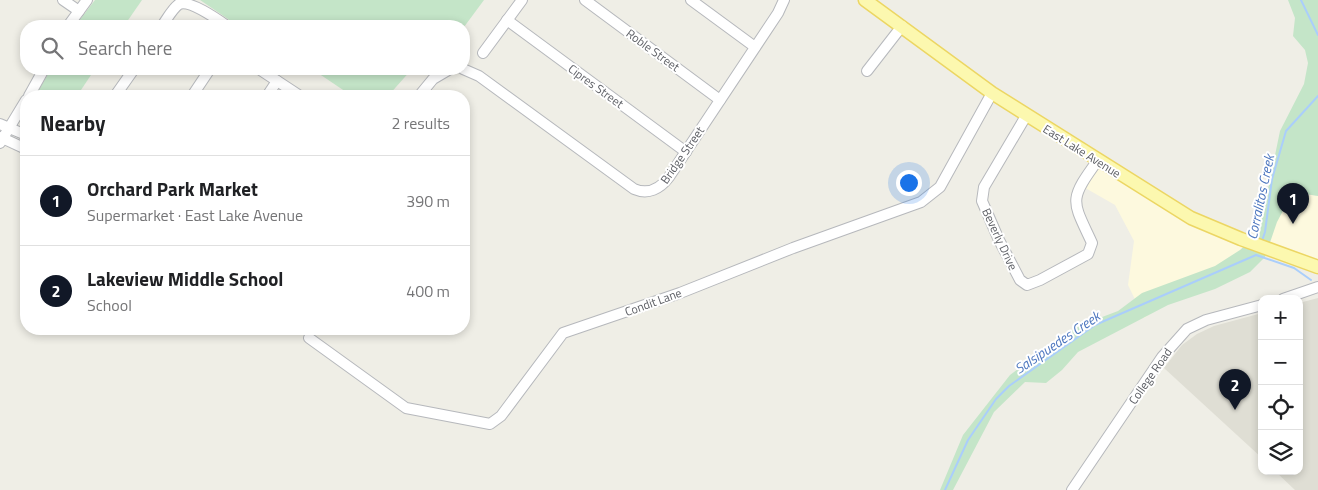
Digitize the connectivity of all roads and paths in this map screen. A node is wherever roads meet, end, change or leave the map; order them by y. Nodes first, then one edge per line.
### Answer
1 (63, 0) edge
2 (87, 0) edge
3 (522, 0) edge
4 (585, 0) edge
5 (691, 0) edge
6 (784, 0) edge
7 (865, 0) edge
8 (79, 12) junction
9 (73, 20) edge
10 (167, 20) edge
11 (218, 20) edge
12 (507, 20) junction
13 (902, 26) junction
14 (755, 48) junction
15 (482, 53) dead end
16 (867, 71) dead end
17 (470, 72) edge
18 (40, 75) edge
19 (130, 75) edge
20 (206, 75) edge
21 (268, 75) edge
22 (437, 75) edge
23 (277, 81) junction
24 (32, 90) edge
25 (119, 90) edge
26 (196, 90) edge
27 (271, 90) edge
28 (291, 90) edge
29 (424, 90) edge
30 (992, 93) junction
31 (720, 100) junction
32 (20, 111) edge
33 (1026, 116) junction
34 (0, 124) edge
35 (10, 129) junction
36 (20, 133) edge
37 (1, 139) edge
38 (20, 147) edge
39 (686, 152) junction
40 (1098, 160) junction
41 (1318, 266) edge
42 (1318, 288) edge
43 (1296, 295) edge
44 (1258, 306) edge
45 (308, 338) dead end
46 (1072, 490) edge

1 - 8 street
2 - 8 street
3 - 12 street
4 - 31 street, Roble Street
5 - 14 street
6 - 14 street, Bridge Street
7 - 13 main road, East Lake Avenue
8 - 9 street
10 - 11 street
12 - 15 street
12 - 39 street, Cipres Street
13 - 16 street
13 - 30 main road, East Lake Avenue
14 - 31 street, Bridge Street
17 - 39 street, Bridge Street
18 - 24 street
19 - 25 street
20 - 26 street
21 - 23 street
22 - 29 street
23 - 27 street
23 - 28 street
30 - 33 main road, East Lake Avenue
30 - 45 street, Condit Lane
31 - 39 street, Bridge Street
32 - 35 street
33 - 40 main road, East Lake Avenue
33 - 40 street, Beverly Drive
34 - 35 street
35 - 36 street
35 - 37 street
37 - 38 street
40 - 41 main road, East Lake Avenue
42 - 43 street
44 - 46 street, College Road

